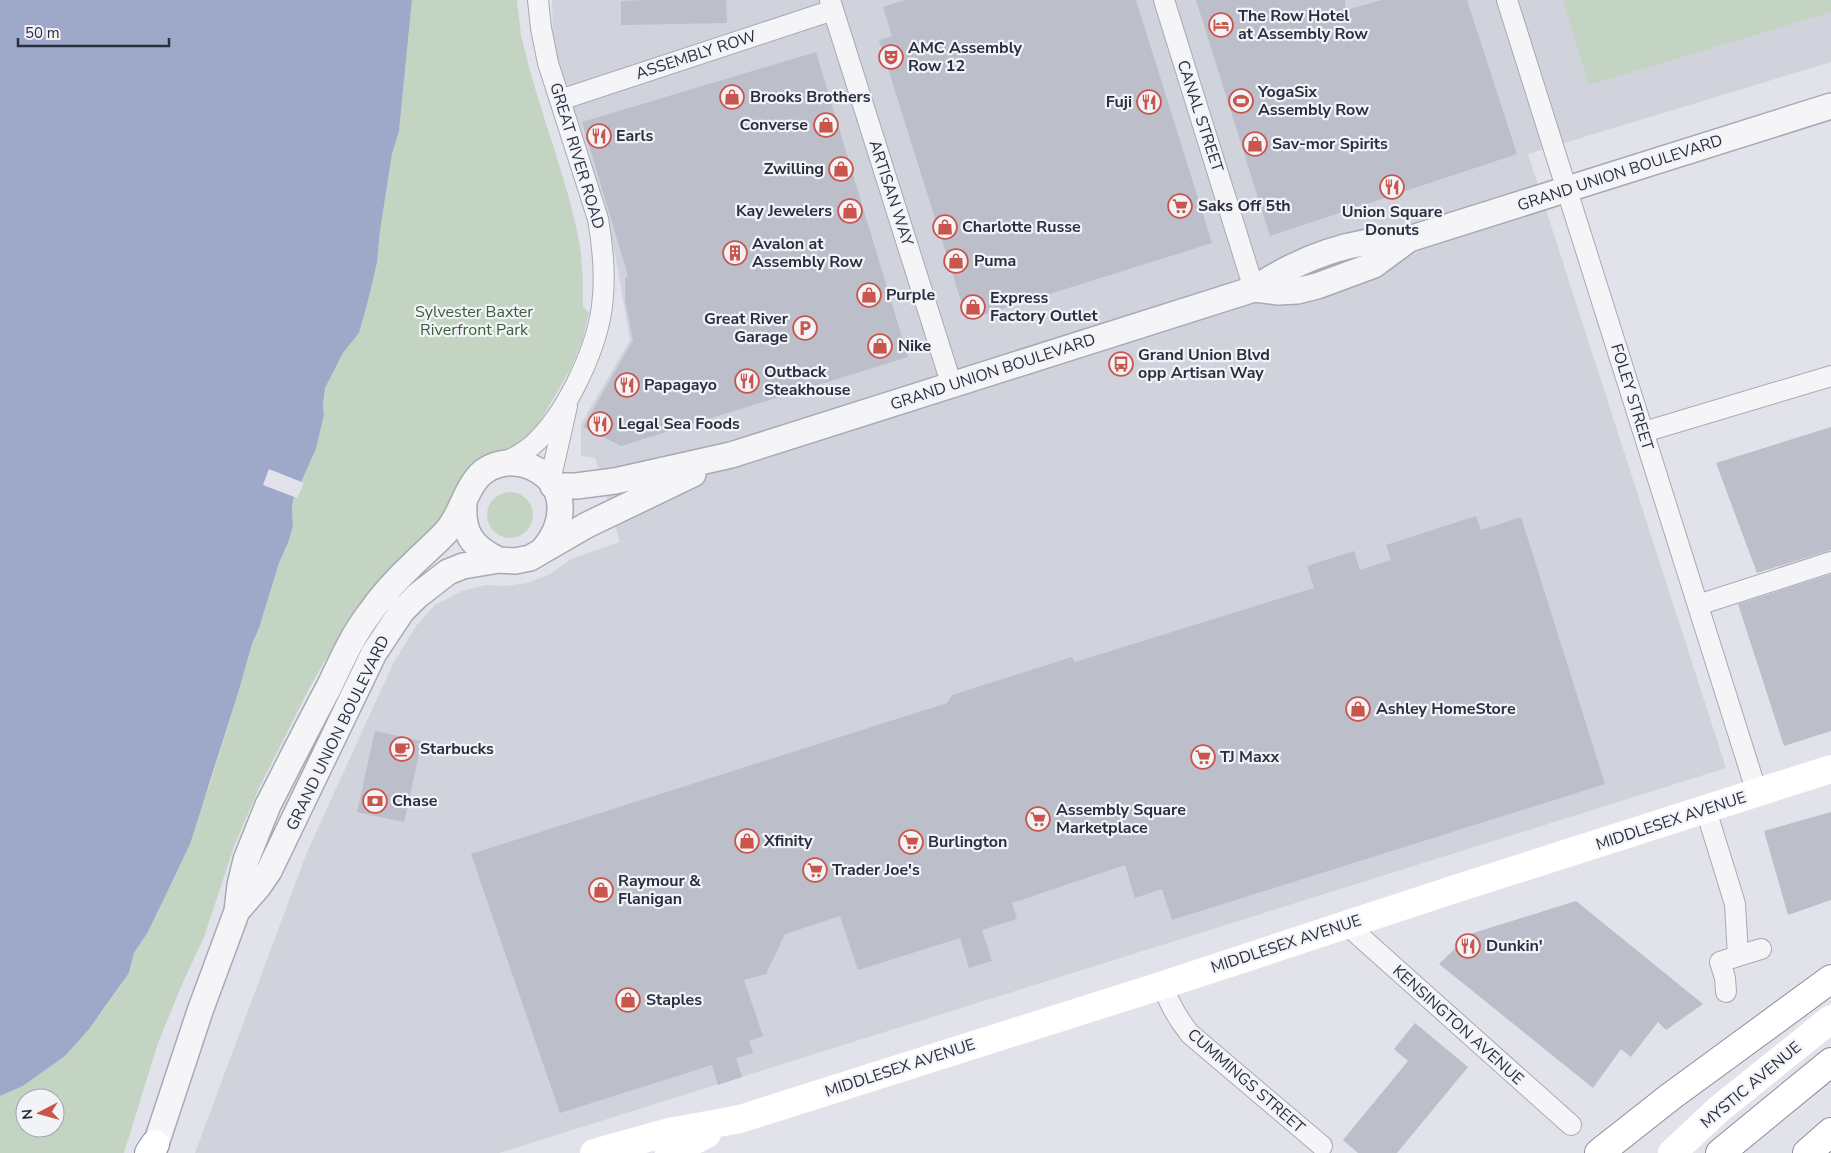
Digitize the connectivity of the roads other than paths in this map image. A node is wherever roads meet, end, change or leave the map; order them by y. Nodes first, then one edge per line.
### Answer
1 (538, 0) edge
2 (1164, 0) edge
3 (1508, 0) edge
4 (832, 5) edge
5 (560, 100) junction
6 (1831, 106) edge
7 (1568, 190) junction
8 (1254, 289) junction
9 (1831, 376) edge
10 (952, 386) junction
11 (569, 397) junction
12 (1644, 432) junction
13 (731, 455) junction
14 (499, 464) junction
15 (552, 483) junction
16 (464, 502) junction
17 (543, 550) junction
18 (499, 560) junction
19 (1831, 562) edge
20 (1698, 605) junction
21 (1831, 769) edge
22 (1757, 793) junction
23 (1706, 810) junction
24 (237, 911) junction
25 (1346, 924) junction
26 (1761, 949) dead end
27 (1738, 956) junction
28 (1831, 979) edge
29 (1163, 985) junction
30 (1726, 992) dead end
31 (1831, 1019) edge
32 (1764, 1029) junction
33 (1831, 1062) edge
34 (740, 1118) junction
35 (1571, 1125) dead end
36 (1831, 1132) edge
37 (1322, 1146) dead end
38 (154, 1151) edge
39 (594, 1153) edge
40 (669, 1153) edge
41 (1599, 1153) edge
42 (1630, 1153) edge
43 (1672, 1153) edge
44 (1720, 1153) edge
45 (1807, 1153) edge

1 - 5 street, GREAT RIVER ROAD
2 - 8 street, CANAL STREET
3 - 7 street, FOLEY STREET
4 - 5 street, ASSEMBLY ROW
4 - 10 street, ARTISAN WAY
5 - 11 street, GREAT RIVER ROAD
6 - 7 street, GRAND UNION BOULEVARD
7 - 8 street, GRAND UNION BOULEVARD
7 - 12 street, FOLEY STREET
8 - 10 street, GRAND UNION BOULEVARD
9 - 12 street
10 - 13 street, GRAND UNION BOULEVARD
11 - 14 street, GREAT RIVER ROAD
11 - 15 street, GREAT RIVER ROAD
12 - 20 street, FOLEY STREET
13 - 15 street, GRAND UNION BOULEVARD
13 - 17 street, GRAND UNION BOULEVARD
14 - 15 street
14 - 16 street, GRAND UNION BOULEVARD
15 - 17 street
16 - 18 street, GRAND UNION BOULEVARD
16 - 24 street, GRAND UNION BOULEVARD
17 - 18 street
18 - 24 street, GRAND UNION BOULEVARD
19 - 20 street
20 - 22 street, FOLEY STREET
21 - 22 main road, MIDDLESEX AVENUE
22 - 23 main road, MIDDLESEX AVENUE
23 - 25 main road, MIDDLESEX AVENUE
23 - 27 street
24 - 38 street, GRAND UNION BOULEVARD
25 - 29 main road, MIDDLESEX AVENUE
25 - 35 street, KENSINGTON AVENUE
26 - 27 street
27 - 30 street
28 - 32 main road
29 - 34 main road, MIDDLESEX AVENUE
29 - 37 street, CUMMINGS STREET
31 - 43 main road, MYSTIC AVENUE
32 - 41 main road
32 - 42 main road
33 - 44 main road
34 - 39 main road, MIDDLESEX AVENUE
34 - 40 main road, MIDDLESEX AVENUE
36 - 45 main road

